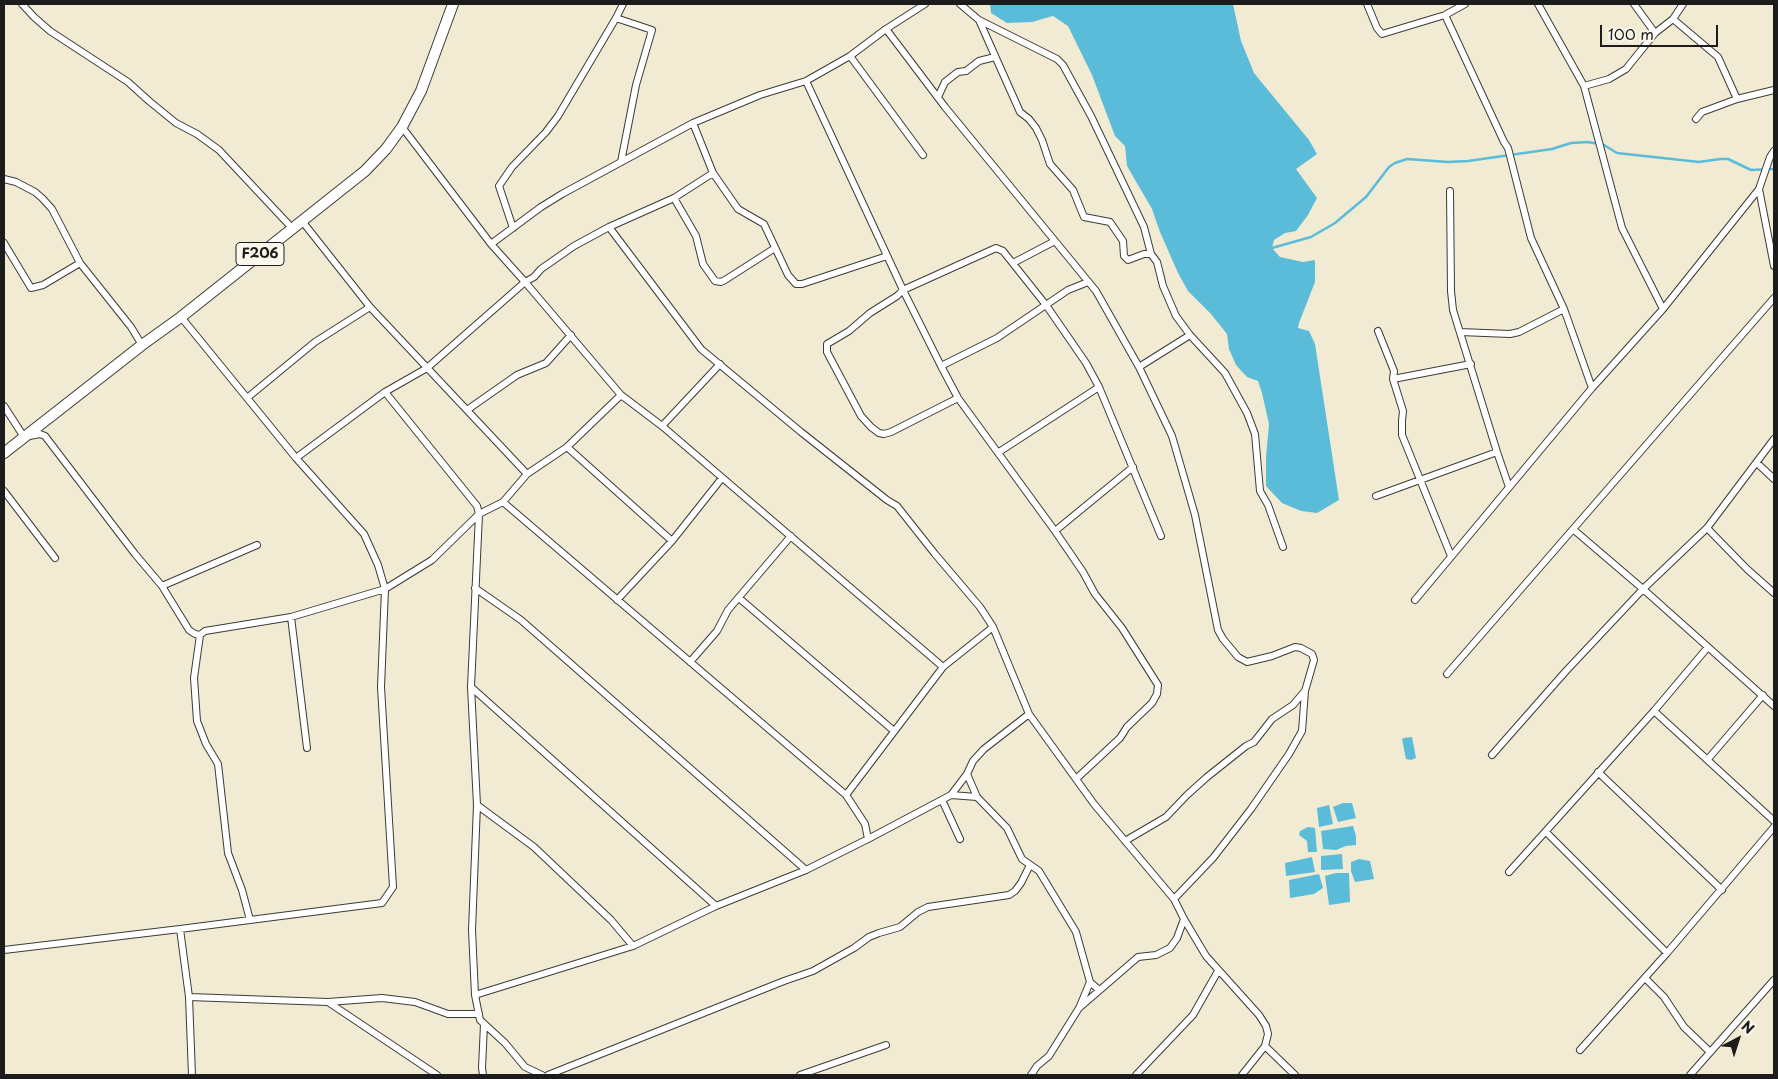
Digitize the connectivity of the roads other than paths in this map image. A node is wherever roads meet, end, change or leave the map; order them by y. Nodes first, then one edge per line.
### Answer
1 (22, 4) edge
2 (453, 4) edge
3 (623, 4) edge
4 (925, 4) edge
5 (960, 4) edge
6 (1367, 4) edge
7 (1465, 4) edge
8 (1538, 4) edge
9 (1634, 4) edge
10 (1683, 4) edge
11 (1445, 15) junction
12 (616, 18) junction
13 (1673, 19) junction
14 (979, 20) junction
15 (886, 29) junction
16 (1655, 33) junction
17 (850, 56) junction
18 (995, 57) junction
19 (806, 80) junction
20 (1584, 86) junction
21 (1774, 90) edge
22 (938, 97) junction
23 (1737, 99) junction
24 (1696, 119) dead end
25 (693, 123) junction
26 (402, 127) junction
27 (1774, 151) edge
28 (923, 154) dead end
29 (621, 162) junction
30 (713, 173) junction
31 (4, 179) edge
32 (1759, 189) junction
33 (1450, 191) dead end
34 (674, 198) junction
35 (302, 221) junction
36 (609, 227) junction
37 (292, 228) junction
38 (513, 228) junction
39 (1055, 241) junction
40 (4, 243) edge
41 (491, 244) junction
42 (775, 248) junction
43 (1151, 254) junction
44 (887, 256) junction
45 (80, 263) junction
46 (1013, 263) junction
47 (1774, 266) edge
48 (525, 282) junction
49 (1088, 282) junction
50 (903, 290) junction
51 (1774, 298) edge
52 (1046, 305) junction
53 (370, 307) junction
54 (1564, 309) junction
55 (1663, 309) junction
56 (181, 317) junction
57 (1378, 331) dead end
58 (1460, 332) junction
59 (571, 335) junction
60 (1190, 335) junction
61 (142, 345) junction
62 (720, 364) junction
63 (1470, 364) junction
64 (940, 366) junction
65 (1139, 367) junction
66 (427, 368) junction
67 (1393, 379) junction
68 (1099, 387) junction
69 (1592, 388) junction
70 (385, 392) junction
71 (622, 395) junction
72 (247, 398) junction
73 (958, 398) junction
74 (4, 406) edge
75 (467, 410) junction
76 (662, 426) junction
77 (24, 437) junction
78 (1774, 439) edge
79 (567, 447) junction
80 (999, 452) junction
81 (1496, 452) junction
82 (4, 453) edge
83 (296, 458) junction
84 (1757, 464) junction
85 (1133, 467) junction
86 (527, 474) junction
87 (722, 478) junction
88 (1774, 479) edge
89 (1420, 481) junction
90 (1509, 487) junction
91 (4, 491) edge
92 (1376, 496) dead end
93 (503, 502) junction
94 (479, 514) junction
95 (1707, 528) junction
96 (1574, 530) junction
97 (1055, 531) junction
98 (791, 536) junction
99 (1161, 536) dead end
100 (672, 541) junction
101 (257, 545) dead end
102 (1284, 547) dead end
103 (1452, 556) junction
104 (55, 558) dead end
105 (162, 586) junction
106 (385, 588) junction
107 (475, 588) junction
108 (1643, 589) junction
109 (1774, 593) edge
110 (740, 598) junction
111 (617, 600) junction
112 (1415, 600) dead end
113 (291, 618) junction
114 (993, 627) junction
115 (200, 635) junction
116 (1708, 647) junction
117 (690, 662) junction
118 (944, 667) junction
119 (1447, 674) dead end
120 (471, 687) junction
121 (1305, 691) junction
122 (1762, 695) junction
123 (1774, 706) edge
124 (1654, 711) junction
125 (1029, 714) junction
126 (894, 731) junction
127 (308, 748) dead end
128 (1492, 755) dead end
129 (1708, 759) junction
130 (1598, 772) junction
131 (967, 774) junction
132 (1076, 779) junction
133 (846, 795) junction
134 (951, 795) junction
135 (977, 797) junction
136 (942, 800) junction
137 (477, 805) junction
138 (1774, 821) edge
139 (1774, 827) edge
140 (1546, 832) junction
141 (960, 839) dead end
142 (868, 840) junction
143 (1125, 841) junction
144 (1030, 865) junction
145 (806, 870) junction
146 (1509, 872) dead end
147 (1722, 890) junction
148 (1174, 899) junction
149 (716, 906) junction
150 (1184, 919) junction
151 (250, 920) junction
152 (180, 929) junction
153 (633, 946) junction
154 (4, 950) edge
155 (1667, 953) junction
156 (1218, 971) junction
157 (1646, 978) junction
158 (1774, 980) edge
159 (1090, 982) junction
160 (1100, 990) junction
161 (476, 995) junction
162 (189, 997) junction
163 (328, 1002) junction
164 (1079, 1008) junction
165 (479, 1014) junction
166 (484, 1024) junction
167 (886, 1045) dead end
168 (1264, 1046) junction
169 (1580, 1050) dead end
170 (1710, 1052) junction
171 (192, 1075) edge
172 (437, 1075) edge
173 (483, 1075) edge
174 (542, 1075) edge
175 (548, 1075) edge
176 (800, 1075) edge
177 (1031, 1075) edge
178 (1136, 1075) edge
179 (1242, 1075) edge
180 (1295, 1075) edge
181 (1690, 1075) edge

1 - 37 street
2 - 26 main road, F206
3 - 12 street
4 - 15 street
5 - 14 street
6 - 11 street
7 - 11 street
8 - 20 street
9 - 16 street
10 - 13 street
11 - 54 street
12 - 29 street
12 - 38 street
13 - 16 street
13 - 23 street
14 - 18 street
14 - 43 street
15 - 17 street
15 - 22 street
16 - 20 street
17 - 19 street
17 - 28 street
18 - 22 street
18 - 43 street
19 - 25 street
19 - 44 street
20 - 55 street
21 - 23 street
22 - 39 street
23 - 24 street
25 - 29 street
25 - 30 street
26 - 35 main road, F206
26 - 41 street
27 - 32 street
29 - 38 street
30 - 34 street
30 - 42 street
31 - 45 street
32 - 47 street
32 - 55 street
33 - 58 street
34 - 36 street
34 - 42 street
35 - 37 main road, F206
35 - 53 street
36 - 48 street
36 - 62 street
37 - 56 main road, F206
38 - 41 street
39 - 46 street
39 - 49 street
40 - 45 street
41 - 48 street
42 - 44 street
43 - 60 street
44 - 50 street
45 - 61 street
46 - 50 street
46 - 52 street
48 - 59 street
48 - 66 street
49 - 52 street
49 - 65 street
50 - 64 street
50 - 73 street
51 - 96 street
52 - 64 street
52 - 68 street
53 - 66 street
53 - 72 street
54 - 58 street
54 - 69 street
55 - 69 street
56 - 61 main road, F206
56 - 72 street
57 - 67 street
58 - 63 street
59 - 71 street
59 - 75 street
60 - 65 street
60 - 102 street
61 - 77 main road, F206
62 - 76 street
62 - 114 street
63 - 67 street
63 - 81 street
64 - 73 street
65 - 121 street
66 - 70 street
66 - 75 street
67 - 89 street
68 - 80 street
68 - 85 street
69 - 90 street
70 - 83 street
70 - 94 street
71 - 76 street
71 - 79 street
72 - 83 street
73 - 80 street
74 - 77 street
75 - 86 street
76 - 87 street
77 - 82 main road, F206
77 - 105 street
78 - 84 street
79 - 86 street
79 - 100 street
80 - 97 street
81 - 89 street
81 - 90 street
83 - 106 street
84 - 88 street
84 - 95 street
85 - 97 street
85 - 99 street
86 - 93 street
87 - 98 street
87 - 100 street
89 - 92 street
89 - 103 street
90 - 103 street
91 - 104 street
93 - 94 street
93 - 111 street
94 - 106 street
94 - 107 street
95 - 108 street
95 - 109 street
96 - 108 street
96 - 119 street
97 - 132 street
98 - 110 street
98 - 118 street
100 - 111 street
101 - 105 street
103 - 112 street
105 - 115 street
106 - 113 street
106 - 151 street
107 - 120 street
107 - 145 street
108 - 116 street
108 - 128 street
110 - 117 street
110 - 126 street
111 - 117 street
113 - 115 street
113 - 127 street
114 - 118 street
114 - 125 street
115 - 151 street
116 - 122 street
116 - 124 street
117 - 133 street
118 - 126 street
120 - 137 street
120 - 149 street
121 - 143 street
121 - 148 street
122 - 123 street
122 - 129 street
124 - 129 street
124 - 130 street
125 - 131 street
125 - 132 street
126 - 133 street
129 - 138 street
130 - 140 street
130 - 147 street
131 - 134 street
131 - 135 street
132 - 143 street
133 - 142 street
134 - 135 street
134 - 136 street
135 - 144 street
136 - 141 street
136 - 142 street
137 - 153 street
137 - 161 street
139 - 147 street
140 - 146 street
140 - 155 street
142 - 145 street
143 - 148 street
144 - 159 street
144 - 175 street
145 - 149 street
147 - 155 street
148 - 150 street
149 - 153 street
150 - 156 street
150 - 160 street
151 - 152 street
152 - 154 street
152 - 162 street
153 - 161 street
155 - 157 street
156 - 168 street
156 - 178 street
157 - 169 street
157 - 170 street
158 - 170 street
159 - 160 street
159 - 164 street
160 - 164 street
161 - 165 street
162 - 163 street
162 - 171 street
163 - 165 street
163 - 172 street
164 - 177 street
165 - 166 street
166 - 173 street
166 - 174 street
167 - 176 street
168 - 179 street
168 - 180 street
170 - 181 street

